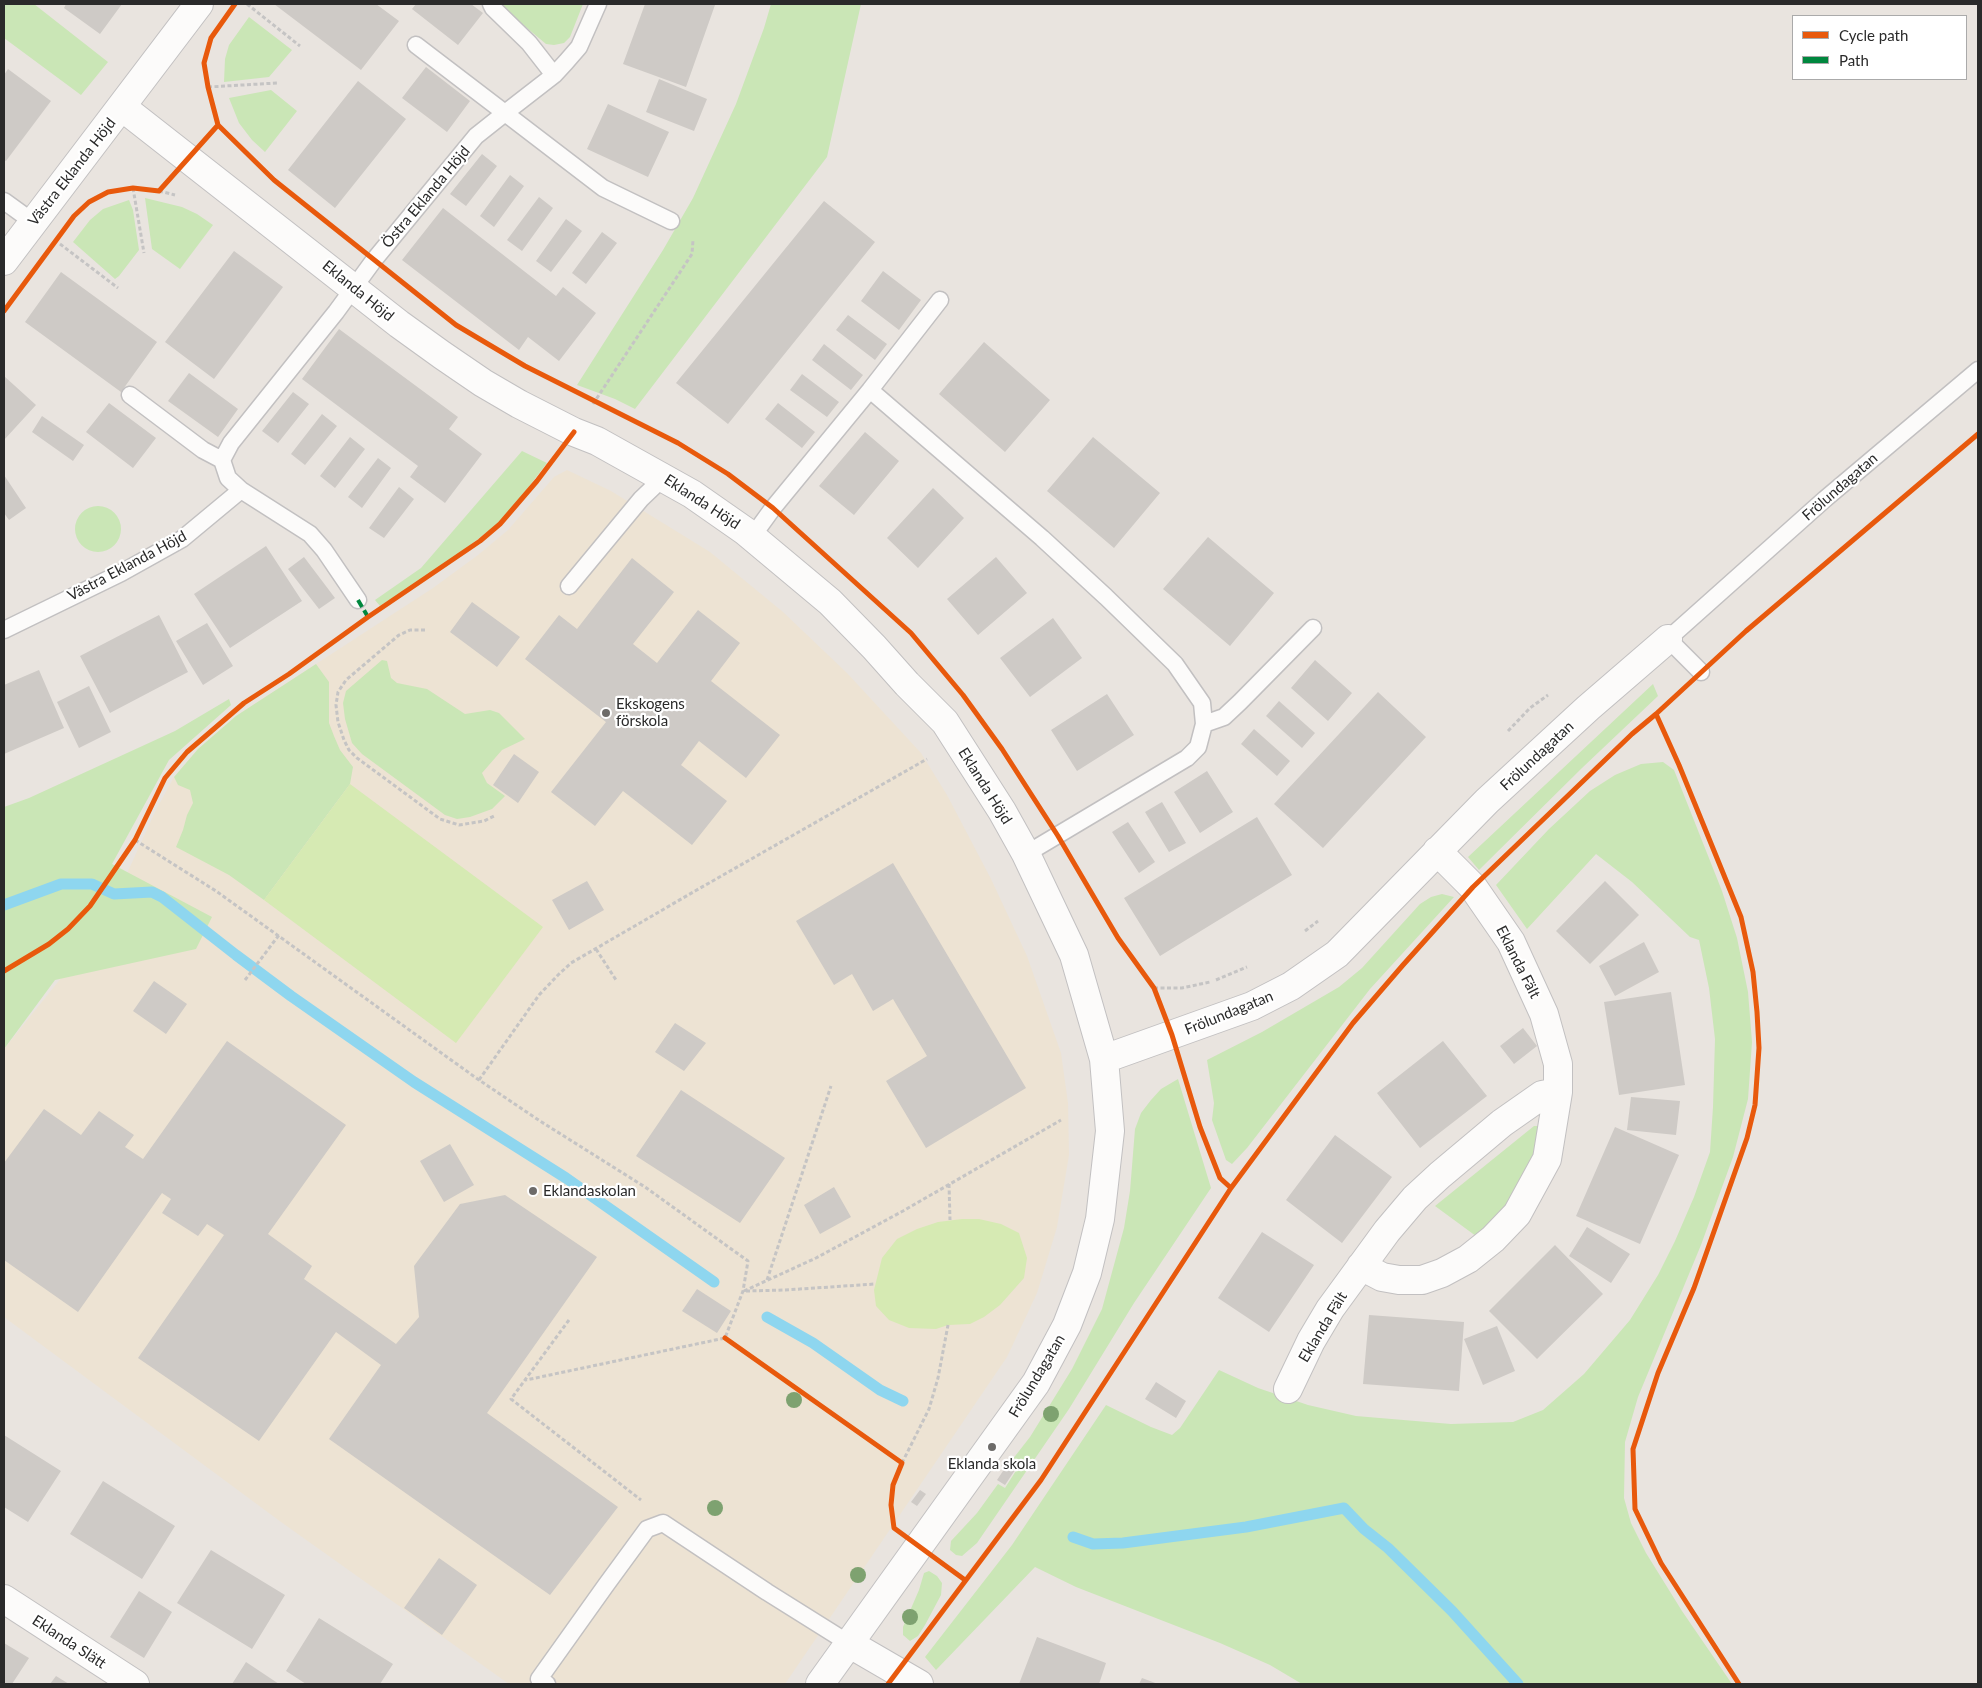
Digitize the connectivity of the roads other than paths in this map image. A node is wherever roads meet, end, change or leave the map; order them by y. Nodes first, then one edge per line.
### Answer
1 (199, 4) edge
2 (492, 4) edge
3 (598, 4) edge
4 (416, 45) dead end
5 (554, 75) junction
6 (122, 107) junction
7 (505, 112) junction
8 (4, 201) edge
9 (671, 221) road end
10 (33, 222) junction
11 (4, 261) edge
12 (354, 288) junction
13 (940, 300) dead end
14 (1978, 370) edge
15 (870, 390) junction
16 (130, 395) dead end
17 (222, 460) junction
18 (664, 477) junction
19 (242, 490) junction
20 (752, 537) junction
21 (569, 586) dead end
22 (358, 600) dead end
23 (1313, 628) dead end
24 (4, 630) edge
25 (1668, 639) junction
26 (1700, 672) dead end
27 (1204, 724) junction
28 (1437, 851) junction
29 (1026, 854) junction
30 (1104, 1059) junction
31 (1558, 1092) junction
32 (1361, 1266) junction
33 (1288, 1389) dead end
34 (4, 1600) edge
35 (850, 1644) junction
36 (135, 1684) edge
37 (547, 1684) edge
38 (820, 1684) edge
39 (919, 1684) edge

1 - 6 street
2 - 5 lane
3 - 5 lane, Östra Eklanda Höjd
4 - 7 lane
5 - 7 lane, Östra Eklanda Höjd
6 - 10 street, Västra Eklanda Höjd
6 - 12 street, Eklanda Höjd
7 - 9 lane
7 - 12 lane, Östra Eklanda Höjd
8 - 10 lane
10 - 11 street, Västra Eklanda Höjd
12 - 17 lane, Östra Eklanda Höjd
12 - 18 street, Eklanda Höjd
13 - 15 lane
14 - 25 lane, Frölundagatan
15 - 20 lane
15 - 27 lane
16 - 17 lane
17 - 19 lane
18 - 20 street, Eklanda Höjd
18 - 21 lane
19 - 22 lane
19 - 24 lane, Västra Eklanda Höjd
20 - 29 street, Eklanda Höjd
23 - 27 lane
25 - 26 lane
25 - 28 street, Frölundagatan
27 - 29 lane
28 - 30 street, Frölundagatan
28 - 31 street, Eklanda Fält
29 - 30 street, Eklanda Höjd
30 - 35 street, Frölundagatan
31 - 32 street, Eklanda Fält
31 - 32 street, Eklanda Fält
32 - 33 street, Eklanda Fält
34 - 36 street, Eklanda Slätt
35 - 37 lane
35 - 38 street, Frölundagatan
35 - 39 street

